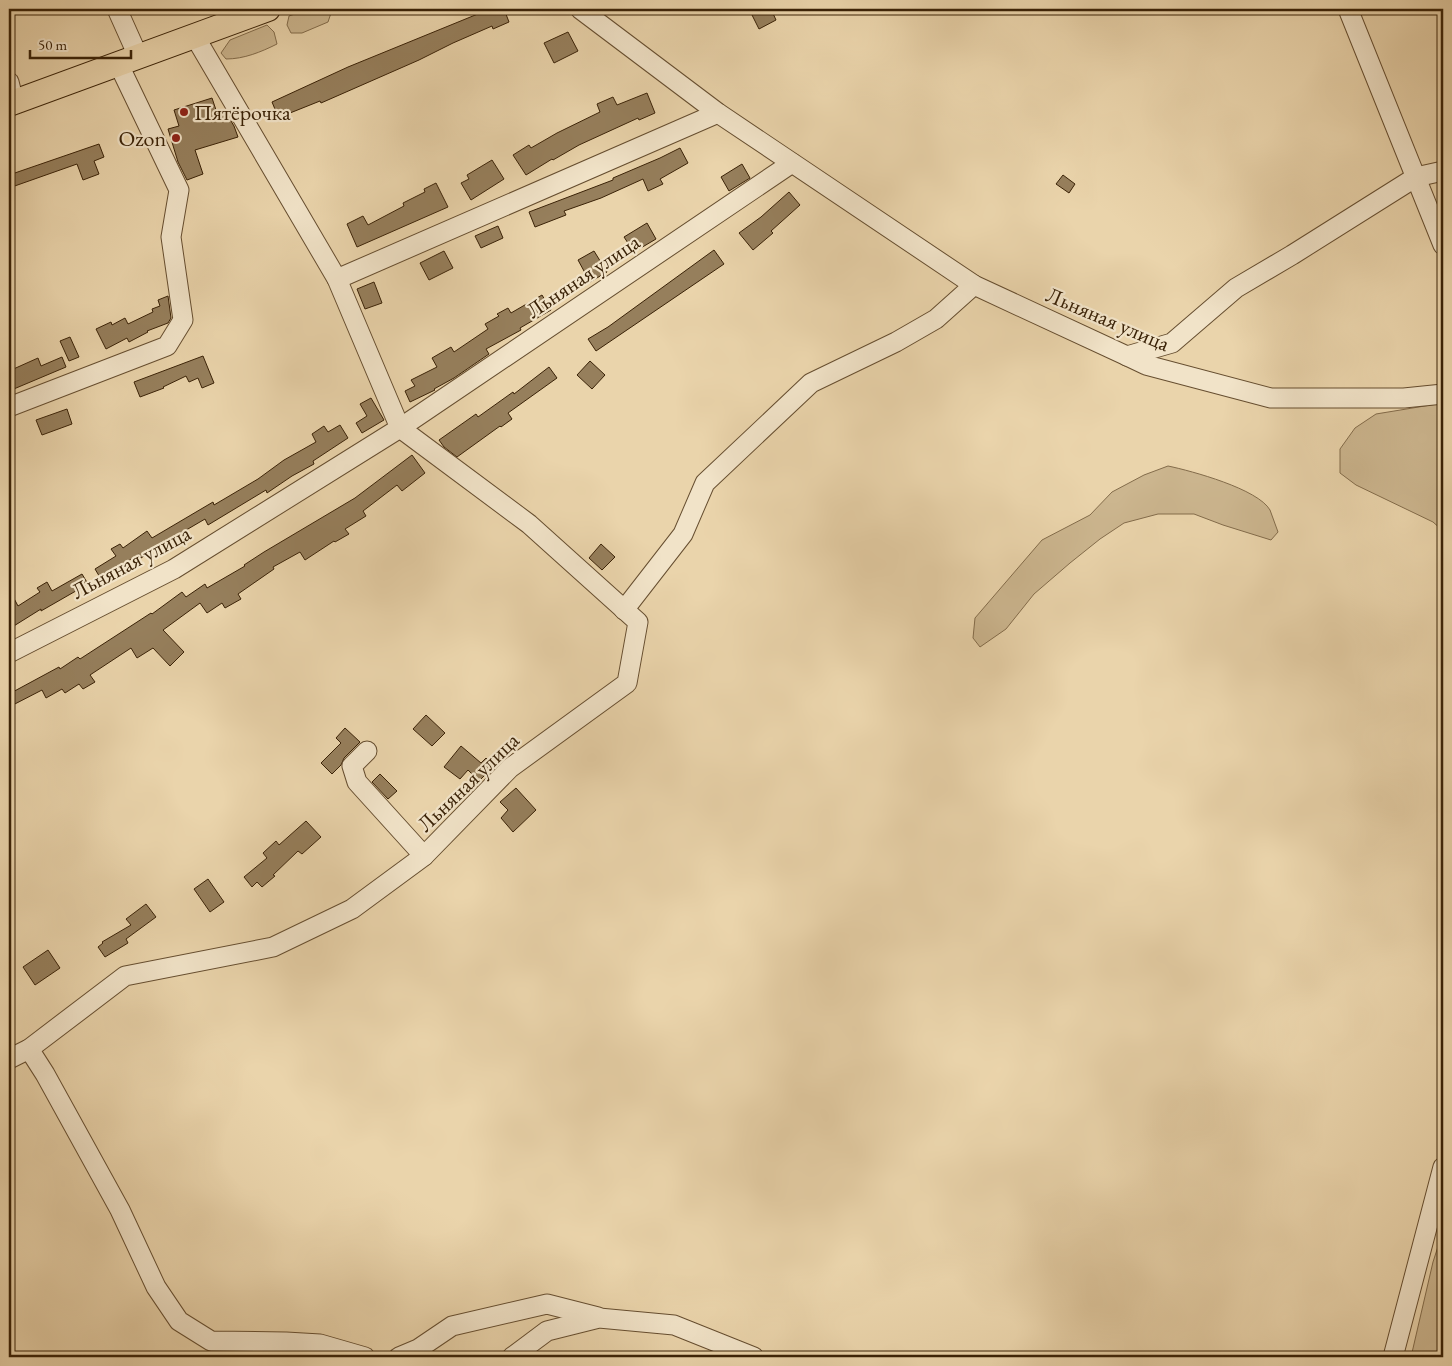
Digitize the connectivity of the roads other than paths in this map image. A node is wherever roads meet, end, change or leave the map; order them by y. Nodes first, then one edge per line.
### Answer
1 (117, 9) edge
2 (268, 9) edge
3 (580, 9) edge
4 (1348, 9) edge
5 (194, 35) junction
6 (128, 60) junction
7 (10, 96) edge
8 (718, 114) junction
9 (792, 163) junction
10 (1443, 171) edge
11 (1416, 177) junction
12 (1443, 245) edge
13 (337, 279) junction
14 (974, 285) junction
15 (1127, 356) junction
16 (1443, 394) edge
17 (9, 407) edge
18 (400, 428) junction
19 (624, 610) junction
20 (9, 653) edge
21 (367, 751) dead end
22 (424, 856) junction
23 (30, 1049) junction
24 (9, 1059) edge
25 (1443, 1167) edge
26 (599, 1318) junction
27 (365, 1357) edge
28 (399, 1357) edge
29 (512, 1357) edge
30 (754, 1357) edge
31 (1393, 1357) edge

1 - 6 street
2 - 5 main road
3 - 8 street, Льняная улица
4 - 11 street
5 - 6 main road
5 - 13 street
6 - 7 main road
6 - 17 street
8 - 9 street, Льняная улица
8 - 13 street
9 - 14 street, Льняная улица
9 - 18 street, Льняная улица
10 - 11 street
11 - 12 street
11 - 15 street
13 - 18 street
14 - 15 street, Льняная улица
14 - 19 street
15 - 16 street, Льняная улица
18 - 19 street, Льняная улица
18 - 20 street, Льняная улица
19 - 22 street, Льняная улица
21 - 22 street
22 - 23 street, Льняная улица
23 - 24 street, Льняная улица
23 - 27 street
25 - 31 street
26 - 28 street
26 - 29 street
26 - 30 street

